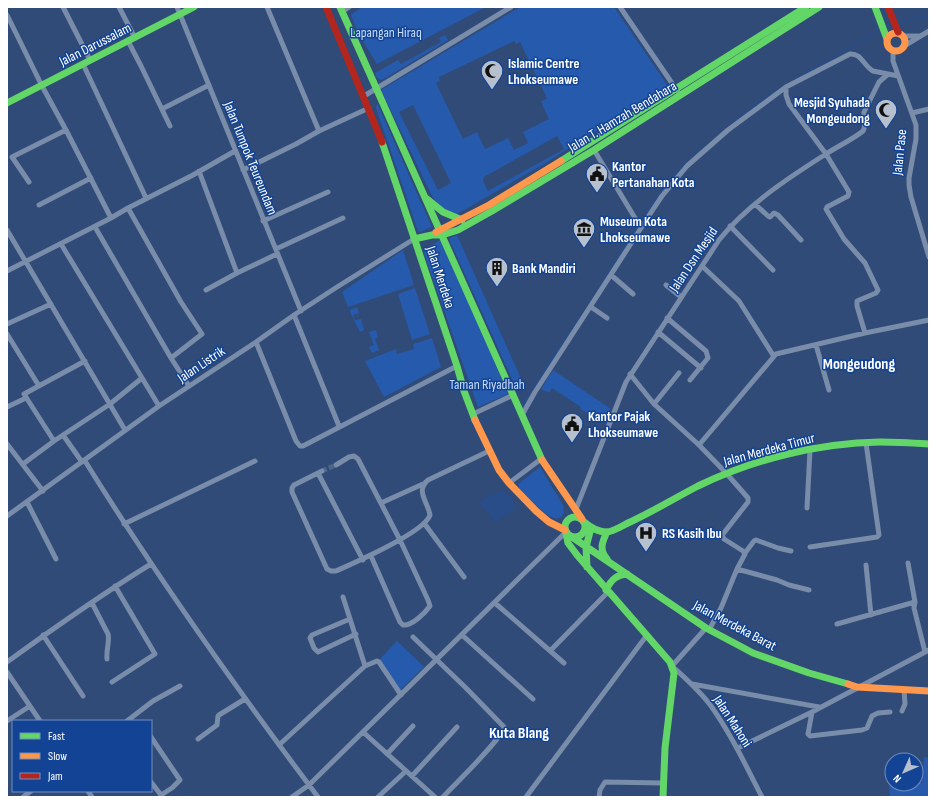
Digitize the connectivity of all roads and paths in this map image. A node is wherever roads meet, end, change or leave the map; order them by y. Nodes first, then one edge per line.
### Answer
1 (63, 7) edge
2 (119, 7) edge
3 (177, 7) edge
4 (194, 7) edge
5 (267, 7) edge
6 (326, 7) edge
7 (349, 7) edge
8 (511, 7) edge
9 (620, 7) edge
10 (806, 7) edge
11 (819, 7) edge
12 (875, 7) edge
13 (888, 7) edge
14 (341, 10) edge
15 (181, 14) junction
16 (7, 15) edge
17 (929, 31) edge
18 (898, 32) junction
19 (886, 36) junction
20 (920, 36) junction
21 (135, 38) junction
22 (128, 41) junction
23 (904, 46) junction
24 (744, 50) junction
25 (893, 50) junction
26 (90, 60) junction
27 (83, 64) junction
28 (887, 75) junction
29 (898, 76) junction
30 (209, 85) junction
31 (42, 86) junction
32 (786, 87) junction
33 (376, 88) junction
34 (676, 89) junction
35 (364, 96) junction
36 (681, 96) junction
37 (7, 103) edge
38 (162, 108) junction
39 (369, 108) junction
40 (929, 109) edge
41 (912, 113) junction
42 (170, 126) dead end
43 (66, 130) junction
44 (319, 131) junction
45 (594, 150) junction
46 (235, 151) junction
47 (826, 154) junction
48 (243, 170) junction
49 (198, 171) junction
50 (91, 178) junction
51 (28, 182) dead end
52 (328, 192) dead end
53 (423, 194) junction
54 (146, 198) junction
55 (755, 204) junction
56 (39, 205) dead end
57 (128, 208) junction
58 (111, 218) junction
59 (343, 218) dead end
60 (263, 220) junction
61 (462, 220) junction
62 (730, 226) junction
63 (95, 227) junction
64 (640, 227) junction
65 (7, 230) edge
66 (440, 233) junction
67 (414, 239) junction
68 (801, 240) dead end
69 (61, 244) junction
70 (276, 252) junction
71 (929, 257) edge
72 (25, 261) junction
73 (702, 266) junction
74 (7, 270) edge
75 (773, 270) dead end
76 (237, 273) junction
77 (612, 275) junction
78 (666, 285) dead end
79 (206, 290) dead end
80 (633, 294) dead end
81 (681, 297) junction
82 (51, 304) junction
83 (591, 307) junction
84 (301, 311) junction
85 (294, 315) junction
86 (607, 318) dead end
87 (667, 318) junction
88 (929, 320) edge
89 (7, 324) edge
90 (658, 332) junction
91 (865, 332) junction
92 (7, 334) edge
93 (256, 342) junction
94 (816, 345) junction
95 (773, 355) junction
96 (171, 358) junction
97 (85, 361) junction
98 (457, 366) junction
99 (701, 368) junction
100 (679, 373) dead end
101 (630, 374) junction
102 (142, 378) junction
103 (690, 380) dead end
104 (38, 386) junction
105 (190, 386) junction
106 (828, 390) dead end
107 (514, 397) junction
108 (26, 398) junction
109 (110, 404) junction
110 (654, 404) junction
111 (159, 406) junction
112 (7, 407) edge
113 (522, 414) junction
114 (474, 415) junction
115 (339, 426) junction
116 (125, 430) junction
117 (63, 436) junction
118 (54, 441) junction
119 (866, 443) junction
120 (7, 444) edge
121 (929, 444) edge
122 (699, 446) junction
123 (810, 450) junction
124 (489, 451) junction
125 (541, 459) junction
126 (255, 461) dead end
127 (84, 462) junction
128 (23, 464) junction
129 (336, 464) tunnel mouth
130 (727, 474) junction
131 (509, 483) junction
132 (423, 484) junction
133 (43, 491) junction
134 (27, 502) junction
135 (381, 503) junction
136 (807, 508) dead end
137 (576, 509) junction
138 (7, 516) edge
139 (583, 521) junction
140 (424, 523) junction
141 (124, 524) junction
142 (591, 528) junction
143 (607, 532) junction
144 (567, 533) junction
145 (400, 540) junction
146 (586, 547) junction
147 (810, 547) dead end
148 (791, 551) dead end
149 (745, 552) junction
150 (371, 556) junction
151 (56, 559) dead end
152 (363, 560) junction
153 (908, 563) dead end
154 (152, 564) junction
155 (611, 564) junction
156 (866, 565) dead end
157 (587, 568) junction
158 (737, 569) junction
159 (627, 574) junction
160 (464, 577) dead end
161 (115, 586) junction
162 (809, 590) dead end
163 (607, 591) junction
164 (343, 597) dead end
165 (915, 602) junction
166 (92, 603) junction
167 (495, 603) junction
168 (871, 615) junction
169 (350, 619) junction
170 (837, 624) dead end
171 (707, 629) junction
172 (356, 634) junction
173 (43, 635) junction
174 (462, 635) junction
175 (647, 636) junction
176 (413, 637) dead end
177 (550, 651) junction
178 (927, 651) edge
179 (107, 658) dead end
180 (436, 660) junction
181 (7, 662) edge
182 (564, 663) dead end
183 (365, 666) junction
184 (672, 666) junction
185 (7, 672) edge
186 (112, 682) dead end
187 (692, 684) junction
188 (180, 686) dead end
189 (858, 687) junction
190 (904, 690) junction
191 (929, 691) edge
192 (401, 695) junction
193 (83, 696) dead end
194 (245, 699) junction
195 (533, 699) dead end
196 (30, 706) junction
197 (819, 708) junction
198 (902, 711) dead end
199 (812, 712) junction
200 (890, 712) dead end
201 (39, 720) edge
202 (128, 720) edge
203 (7, 722) edge
204 (413, 726) dead end
205 (457, 726) dead end
206 (363, 732) junction
207 (152, 738) edge
208 (198, 739) dead end
209 (279, 745) junction
210 (738, 748) junction
211 (387, 754) junction
212 (406, 771) junction
213 (412, 776) junction
214 (152, 784) edge
215 (663, 784) junction
216 (309, 785) junction
217 (160, 796) edge
218 (292, 797) edge
219 (318, 797) edge
220 (378, 797) edge
221 (435, 797) edge
222 (443, 797) edge
223 (526, 797) edge
224 (599, 797) edge
225 (663, 797) edge
226 (762, 797) edge

1 - 26 street
2 - 21 street
3 - 15 street, Jalan Tumpok Teureundam
4 - 15 main road, Jalan Darussalam
5 - 44 street
6 - 35 main road, Jalan Merdeka
7 - 14 street
8 - 33 street
9 - 34 street
10 - 24 main road, Jalan T. Hamzah Bendahara
11 - 24 main road, Jalan T. Hamzah Bendahara
12 - 19 main road
13 - 18 main road
14 - 33 main road, Jalan Merdeka
15 - 21 main road, Jalan Darussalam
15 - 30 street, Jalan Tumpok Teureundam
16 - 31 street
17 - 20 street
18 - 19 main road
18 - 20 street
18 - 23 main road
19 - 25 main road
20 - 23 street
21 - 22 main road, Jalan Darussalam
22 - 26 main road, Jalan Darussalam
22 - 38 street
23 - 25 main road
24 - 34 main road, Jalan T. Hamzah Bendahara
24 - 36 main road, Jalan T. Hamzah Bendahara
25 - 29 street, Jalan Pase
26 - 27 main road, Jalan Darussalam
27 - 31 main road, Jalan Darussalam
27 - 54 street
28 - 29 street
28 - 32 street
28 - 47 street, Jalan Dsn Mesjid
29 - 41 street, Jalan Pase
30 - 38 street
30 - 46 street, Jalan Tumpok Teureundam
31 - 37 main road, Jalan Darussalam
31 - 43 street
32 - 47 street
32 - 64 street
33 - 35 street
33 - 53 main road, Jalan Merdeka
34 - 36 street
34 - 61 main road, Jalan T. Hamzah Bendahara
35 - 39 main road, Jalan Merdeka
36 - 45 main road, Jalan T. Hamzah Bendahara
38 - 42 street
39 - 44 street
39 - 67 main road, Jalan Merdeka
40 - 41 street
41 - 71 street, Jalan Pase
43 - 50 street
43 - 51 street
44 - 48 street
45 - 64 street
45 - 66 main road, Jalan T. Hamzah Bendahara
46 - 48 street, Jalan Tumpok Teureundam
46 - 49 street
47 - 55 street, Jalan Dsn Mesjid
47 - 91 street
48 - 60 street, Jalan Tumpok Teureundam
49 - 54 street
49 - 76 street
50 - 56 street
50 - 58 street
52 - 60 street
53 - 61 main road
53 - 66 main road, Jalan Merdeka
54 - 57 street
55 - 62 street, Jalan Dsn Mesjid
55 - 68 street
57 - 58 street
57 - 96 street
58 - 63 street
59 - 70 street
60 - 70 street, Jalan Tumpok Teureundam
61 - 66 main road, Jalan T. Hamzah Bendahara
62 - 73 street, Jalan Dsn Mesjid
62 - 75 street
63 - 69 street
63 - 96 street
64 - 77 street
65 - 72 street
66 - 67 main road, Jalan T. Hamzah Bendahara
66 - 107 main road, Jalan Merdeka
67 - 84 street, Jalan Listrik
67 - 98 main road, Jalan Merdeka
69 - 72 street
69 - 102 street
70 - 76 street
70 - 84 street, Jalan Tumpok Teureundam
72 - 74 street
72 - 82 street
73 - 81 street, Jalan Dsn Mesjid
73 - 95 street
76 - 79 street
77 - 80 street
77 - 83 street
78 - 81 street
81 - 87 street, Jalan Dsn Mesjid
82 - 89 street
82 - 97 street
83 - 86 street
83 - 113 street
84 - 85 street, Jalan Listrik
85 - 93 street, Jalan Listrik
85 - 115 street
87 - 90 street, Jalan Dsn Mesjid
87 - 99 street
88 - 91 street
90 - 99 street
90 - 101 street, Jalan Dsn Mesjid
91 - 94 street
92 - 104 street
93 - 105 street, Jalan Listrik
93 - 115 street
94 - 95 street
94 - 106 street
95 - 122 street
96 - 105 street
97 - 104 street
97 - 109 street
98 - 114 main road, Jalan Merdeka
98 - 115 street
99 - 103 street
100 - 110 street
101 - 110 street
101 - 137 street, Jalan Dsn Mesjid
102 - 109 street
102 - 111 street
104 - 108 street
105 - 111 street, Jalan Listrik
107 - 113 main road, Jalan Merdeka
107 - 114 street
108 - 112 street
108 - 118 street
109 - 116 street
109 - 117 street
110 - 122 street
111 - 116 street, Jalan Listrik
113 - 125 main road, Jalan Merdeka
114 - 124 main road, Jalan Merdeka
116 - 127 street, Jalan Listrik
117 - 118 street
117 - 127 street
118 - 128 street
119 - 121 main road, Jalan Merdeka Timur
119 - 123 main road, Jalan Merdeka Timur
119 - 147 street
120 - 128 street
122 - 130 street
123 - 130 main road, Jalan Merdeka Timur
123 - 136 street
124 - 131 main road, Jalan Merdeka
124 - 132 street
125 - 131 street
125 - 137 main road, Jalan Merdeka
126 - 141 street
127 - 133 street, Jalan Listrik
127 - 141 street
128 - 133 street
129 - 135 street
130 - 143 main road, Jalan Merdeka Timur
130 - 149 street
131 - 144 main road, Jalan Merdeka
132 - 135 street
132 - 140 street
133 - 134 street, Jalan Listrik
134 - 138 street, Jalan Listrik
134 - 151 street
135 - 145 street
137 - 139 main road, Jalan Merdeka
139 - 142 main road
139 - 144 main road
139 - 144 main road
140 - 145 street
140 - 160 street
141 - 154 street
142 - 143 main road
142 - 146 main road
143 - 155 main road
144 - 146 main road, Jalan Merdeka Barat
144 - 157 main road
144 - 167 street
145 - 150 street
145 - 150 street
146 - 155 main road, Jalan Merdeka Barat
146 - 157 main road
148 - 149 street
149 - 158 street
150 - 152 street
152 - 152 street
153 - 165 street
154 - 161 street
154 - 194 street
155 - 159 main road, Jalan Merdeka Barat
156 - 168 street
157 - 163 main road
158 - 162 street
158 - 171 street
159 - 163 main road
159 - 171 main road, Jalan Merdeka Barat
161 - 166 street
161 - 186 street
163 - 175 main road
163 - 177 street
164 - 169 street
165 - 168 street
165 - 178 street
166 - 173 street
166 - 179 street
167 - 174 street
167 - 177 street
168 - 170 street
169 - 172 street
169 - 172 street
171 - 184 street
171 - 189 main road, Jalan Merdeka Barat
172 - 183 street
173 - 181 street
173 - 193 street
174 - 180 street
174 - 195 street
175 - 184 main road
175 - 223 street
176 - 180 street
177 - 182 street
178 - 189 street
180 - 192 street
180 - 222 street
183 - 192 street
183 - 209 street
184 - 187 street, Jalan Mahoni
184 - 215 main road
185 - 196 street
187 - 197 street
187 - 210 street, Jalan Mahoni
188 - 202 street
189 - 190 main road, Jalan Merdeka Barat
189 - 197 street
190 - 191 main road, Jalan Merdeka Barat
190 - 198 street
192 - 206 street
194 - 208 street
194 - 209 street
196 - 201 street
196 - 203 street
197 - 199 street
199 - 200 street
199 - 210 street
204 - 211 street
205 - 213 street
206 - 211 street
206 - 216 street
207 - 217 street
209 - 216 street
210 - 226 street, Jalan Mahoni
211 - 212 street
212 - 213 street
212 - 220 street
213 - 221 street
214 - 217 street
215 - 224 street
215 - 225 main road
216 - 218 street
216 - 219 street

